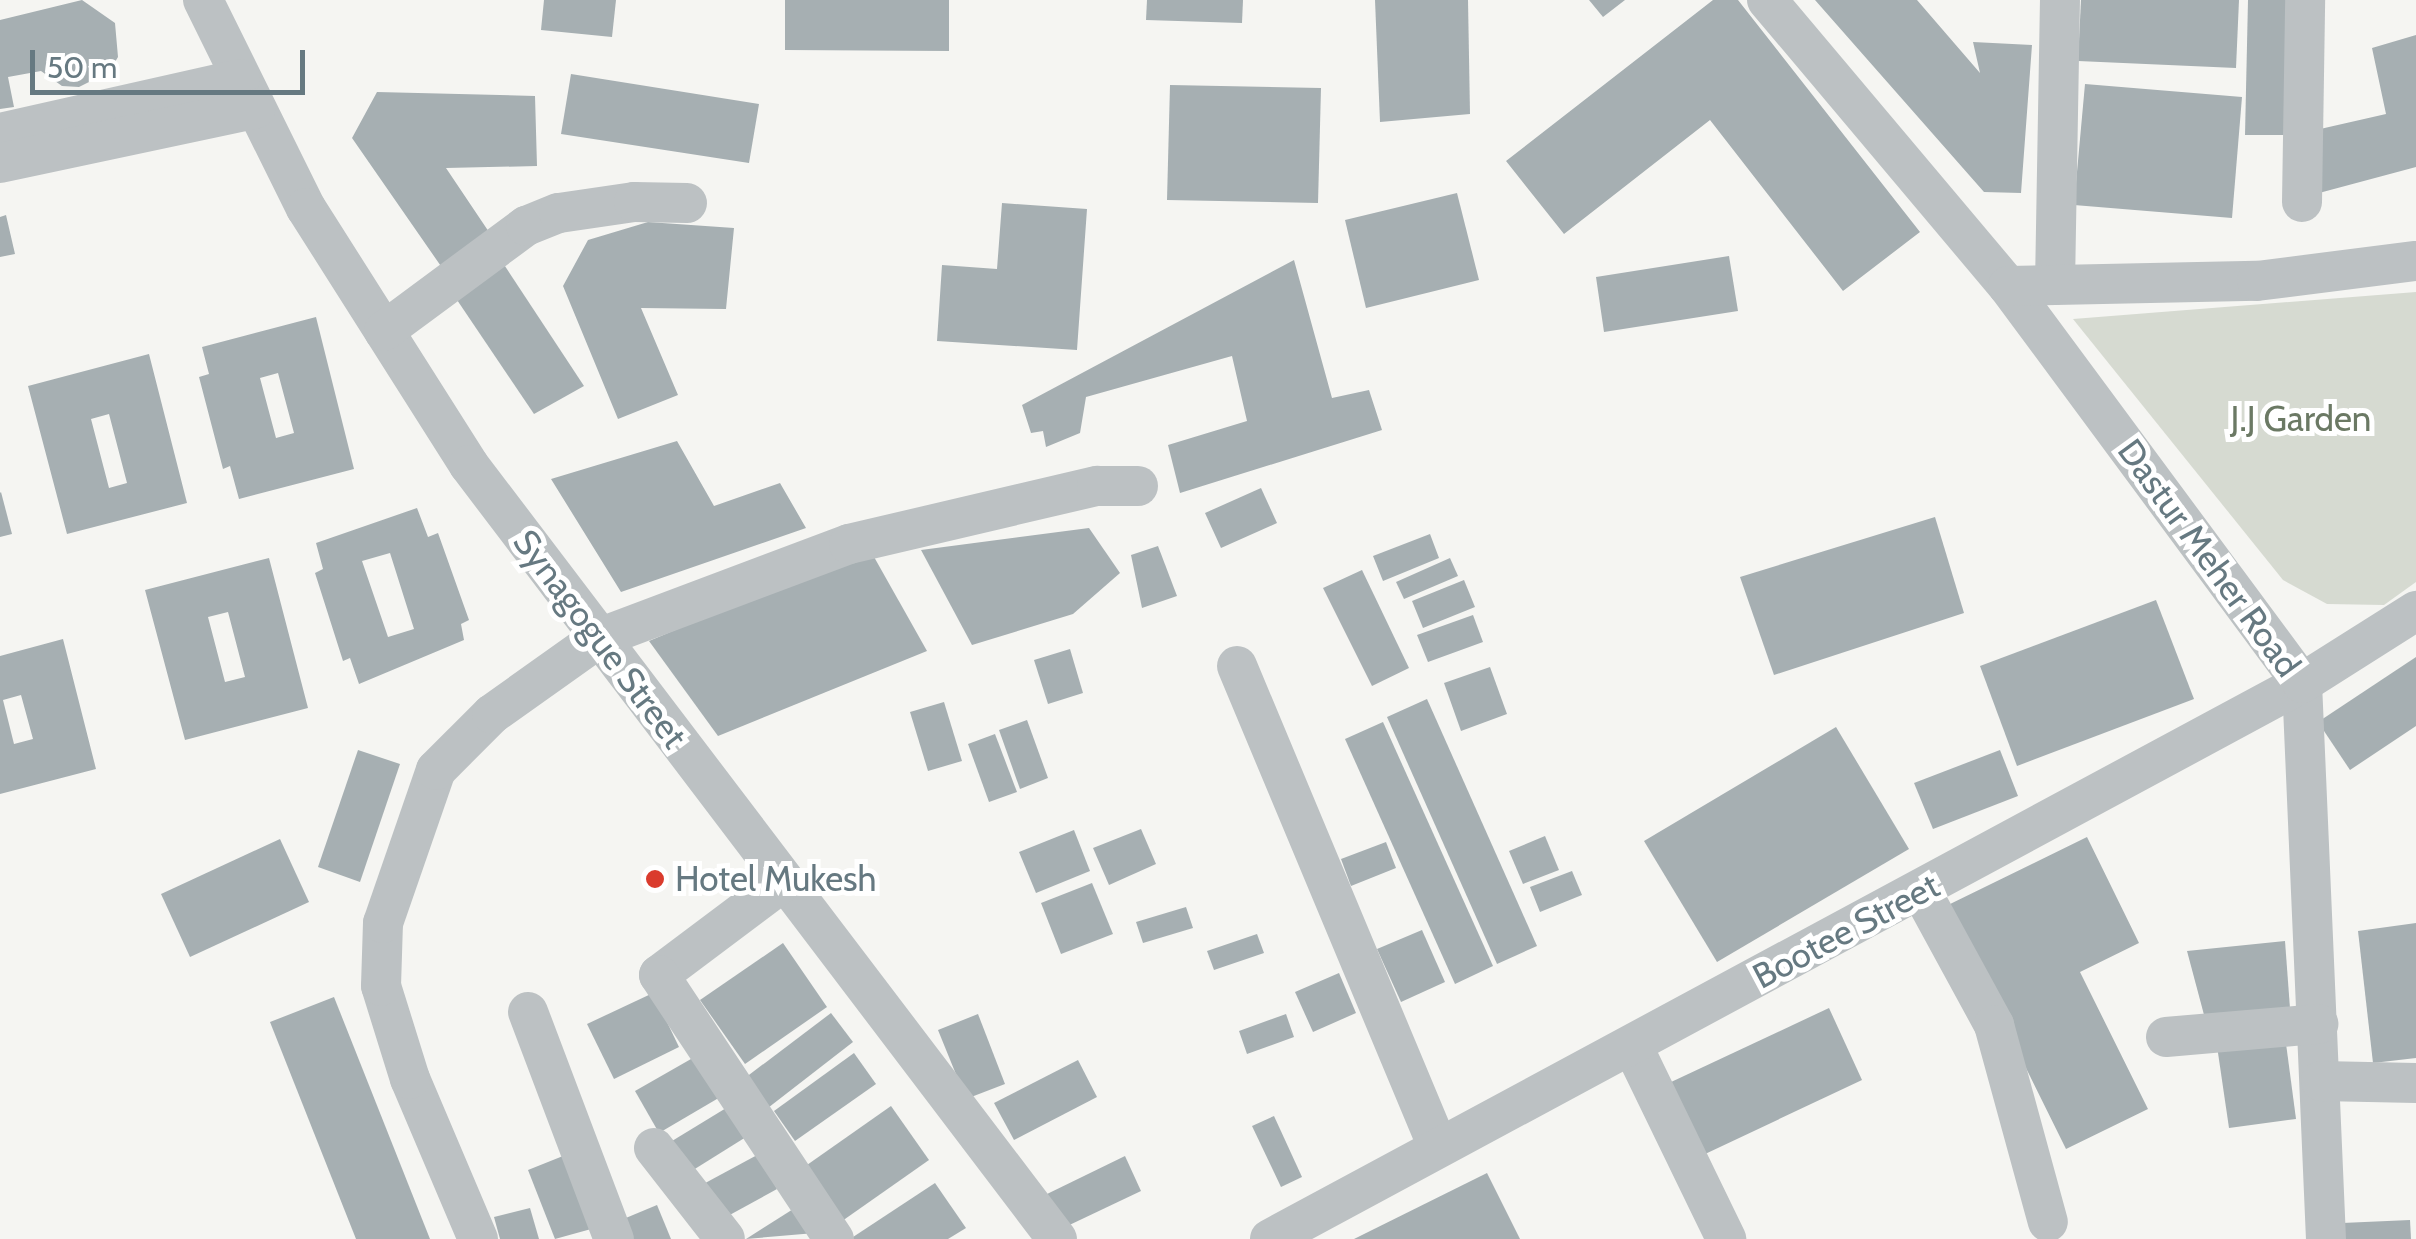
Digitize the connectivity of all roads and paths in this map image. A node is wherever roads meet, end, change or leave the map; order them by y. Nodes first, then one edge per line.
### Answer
1 (203, 0) edge
2 (1767, 0) edge
3 (2060, 0) edge
4 (2305, 0) edge
5 (248, 94) junction
6 (0, 134) edge
7 (0, 163) edge
8 (2302, 202) dead end
9 (687, 203) dead end
10 (2416, 261) edge
11 (2056, 285) junction
12 (2008, 286) junction
13 (384, 331) junction
14 (1138, 486) dead end
15 (2416, 611) edge
16 (600, 638) junction
17 (1237, 666) dead end
18 (2302, 683) junction
19 (783, 882) junction
20 (1920, 891) junction
21 (528, 1012) dead end
22 (2318, 1024) junction
23 (2166, 1037) dead end
24 (1632, 1046) junction
25 (2320, 1081) junction
26 (2416, 1083) edge
27 (1438, 1147) junction
28 (654, 1148) dead end
29 (2048, 1222) dead end
30 (478, 1239) edge
31 (614, 1239) edge
32 (726, 1239) edge
33 (834, 1239) edge
34 (1057, 1239) edge
35 (1270, 1239) edge
36 (1726, 1239) edge
37 (2326, 1239) edge

1 - 5 street, Synagogue Street
2 - 12 street, Dastur Meher Road
3 - 11 street
4 - 8 street
5 - 6 street
5 - 7 street
5 - 13 street, Synagogue Street
9 - 13 street
10 - 11 street
11 - 12 street
12 - 18 street, Dastur Meher Road
13 - 16 street, Synagogue Street
14 - 16 street
15 - 18 street, Bootee Street
16 - 19 street, Synagogue Street
16 - 30 street
17 - 27 street
18 - 20 street, Bootee Street
18 - 22 street, Dastur Meher Road
19 - 33 street
19 - 34 street, Synagogue Street
20 - 24 street, Bootee Street
20 - 29 street
21 - 31 street
22 - 23 street
22 - 25 street, Dastur Meher Road
24 - 27 street, Bootee Street
24 - 36 street
25 - 26 street
25 - 37 street, Dastur Meher Road
27 - 35 street, Bootee Street
28 - 32 street

